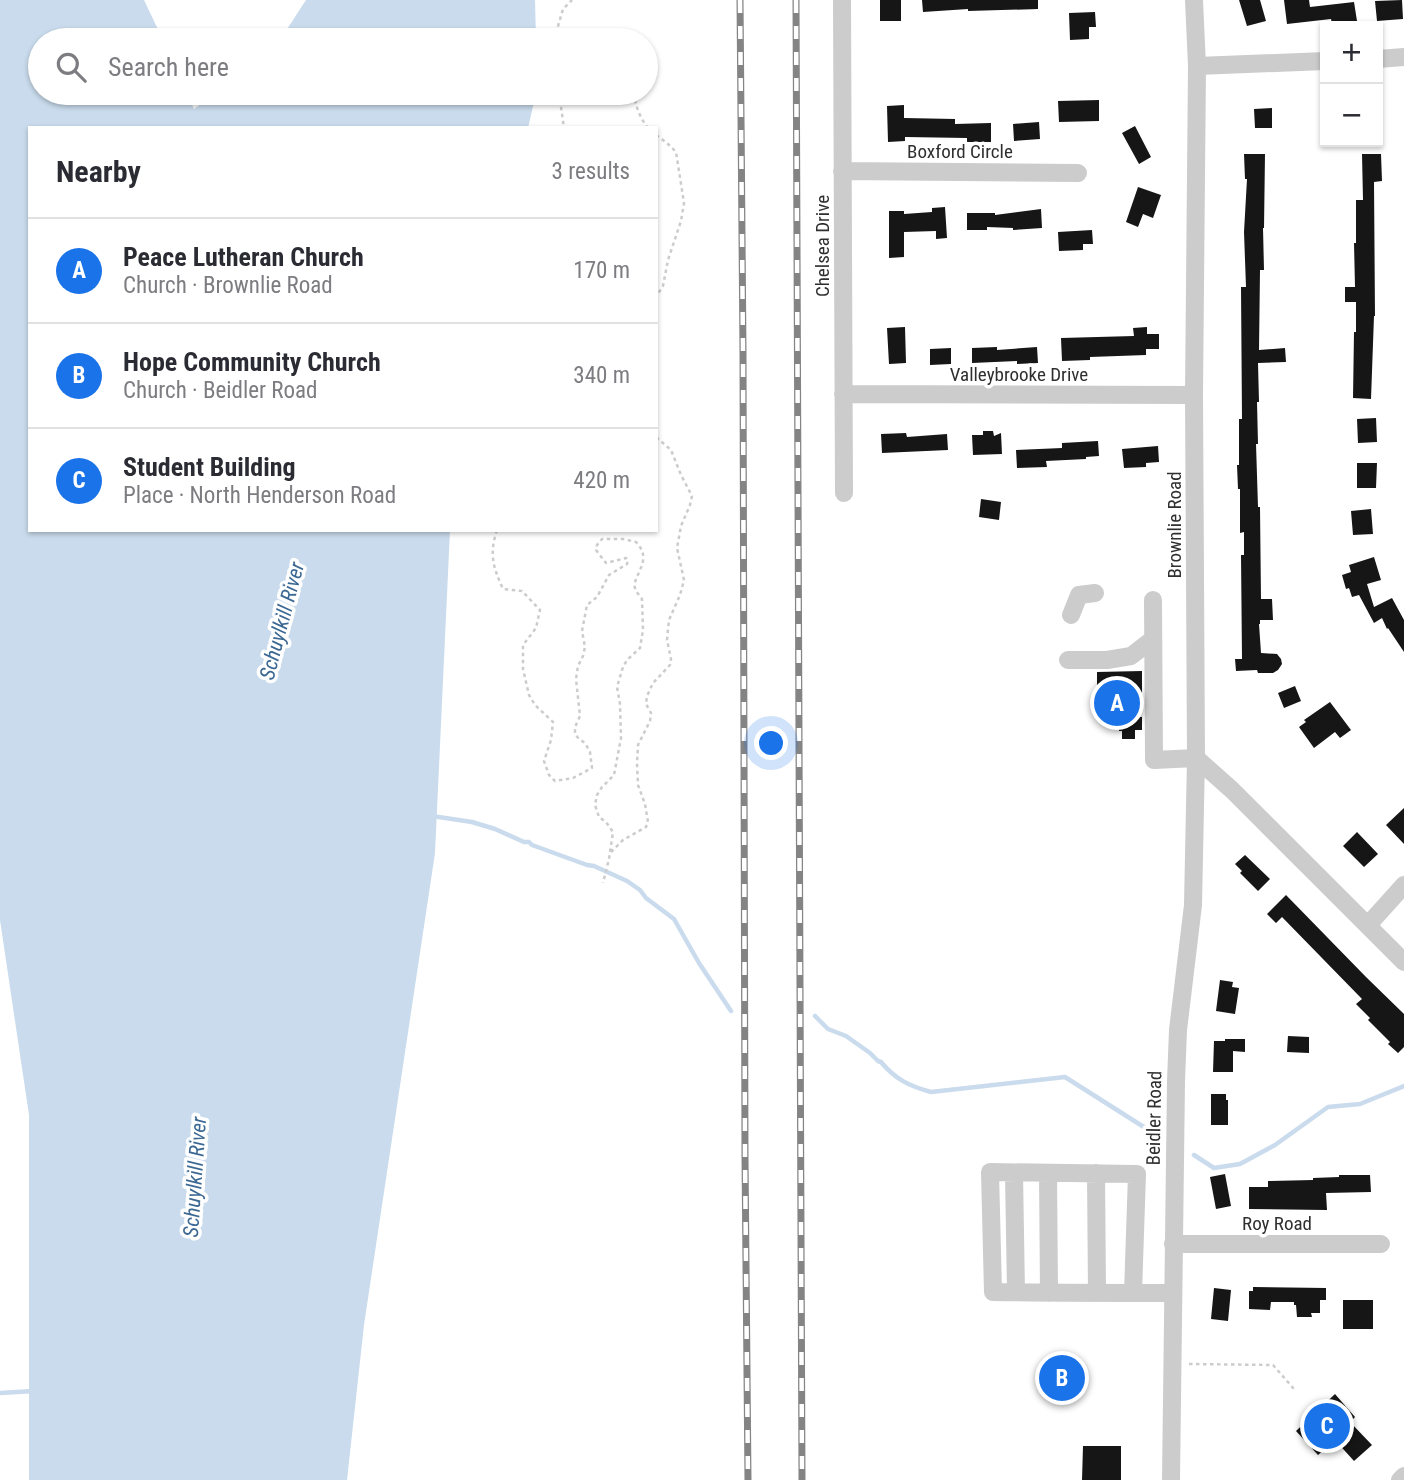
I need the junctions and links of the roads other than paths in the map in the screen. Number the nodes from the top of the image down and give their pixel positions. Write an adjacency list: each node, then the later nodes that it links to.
1 (842, 0): 7 (street, Chelsea Drive)
2 (1194, 0): 6 (street, Brownlie Road)
3 (1404, 57): 4 (street)
4 (1383, 58)
5 (1320, 61): 6 (street)
6 (1197, 66): 10 (street, Brownlie Road)
7 (842, 172): 8 (street, Boxford Circle); 9 (street, Chelsea Drive)
8 (1078, 173)
9 (843, 394): 10 (street, Valleybrooke Drive); 11 (street, Chelsea Drive)
10 (1194, 395): 17 (street, Brownlie Road)
11 (844, 493)
12 (1095, 593): 14 (street)
13 (1153, 600): 15 (street)
14 (1071, 615)
15 (1153, 639): 16 (street); 17 (street)
16 (1068, 660)
17 (1196, 758): 19 (street); 23 (street, Beidler Road)
18 (1404, 885): 19 (street)
19 (1368, 925): 20 (street)
20 (1404, 962)
21 (1048, 1173): 22 (street); 25 (street); 25 (street)
22 (1096, 1174): 26 (street); 27 (street)
23 (1173, 1244): 24 (street, Roy Road); 28 (street, Beidler Road)
24 (1381, 1244)
25 (1049, 1293): 26 (street)
26 (1097, 1293): 27 (street)
27 (1133, 1293): 28 (street)
28 (1173, 1293): 30 (street, Beidler Road)
29 (1404, 1476): 31 (street)
30 (1171, 1480)
31 (1400, 1480)

